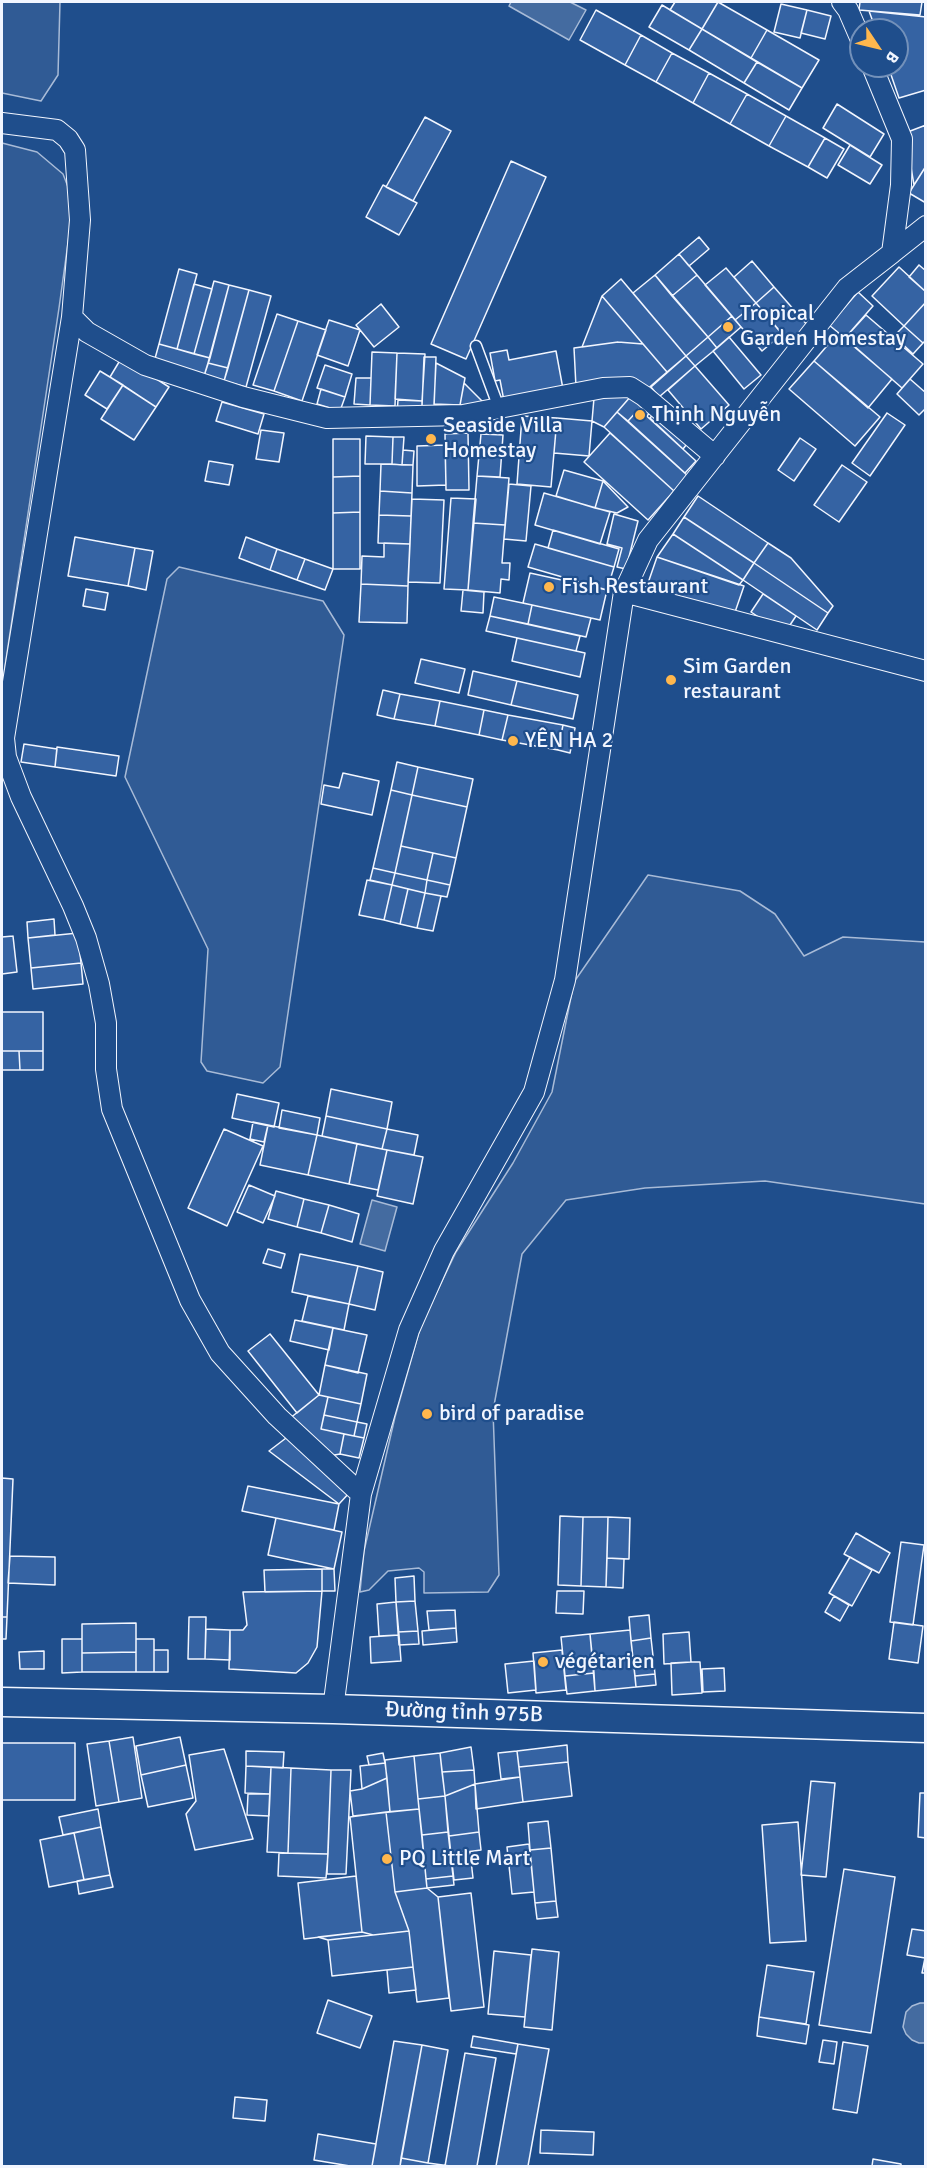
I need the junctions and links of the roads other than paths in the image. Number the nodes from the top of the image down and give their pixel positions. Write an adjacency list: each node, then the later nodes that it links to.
1 (842, 2): 2 (street)
2 (851, 18)
3 (877, 78): 6 (street)
4 (2, 123): 7 (street)
5 (926, 226): 6 (street)
6 (892, 253): 10 (street)
7 (72, 316): 9 (street); 13 (street)
8 (476, 346): 9 (lane)
9 (499, 408): 10 (street)
10 (715, 456): 11 (street)
11 (624, 592): 12 (street); 13 (street)
12 (926, 671)
13 (361, 1494): 15 (street)
14 (2, 1702): 15 (main road, Đường tỉnh 975B)
15 (333, 1709): 16 (main road, Đường tỉnh 975B)
16 (926, 1728)

